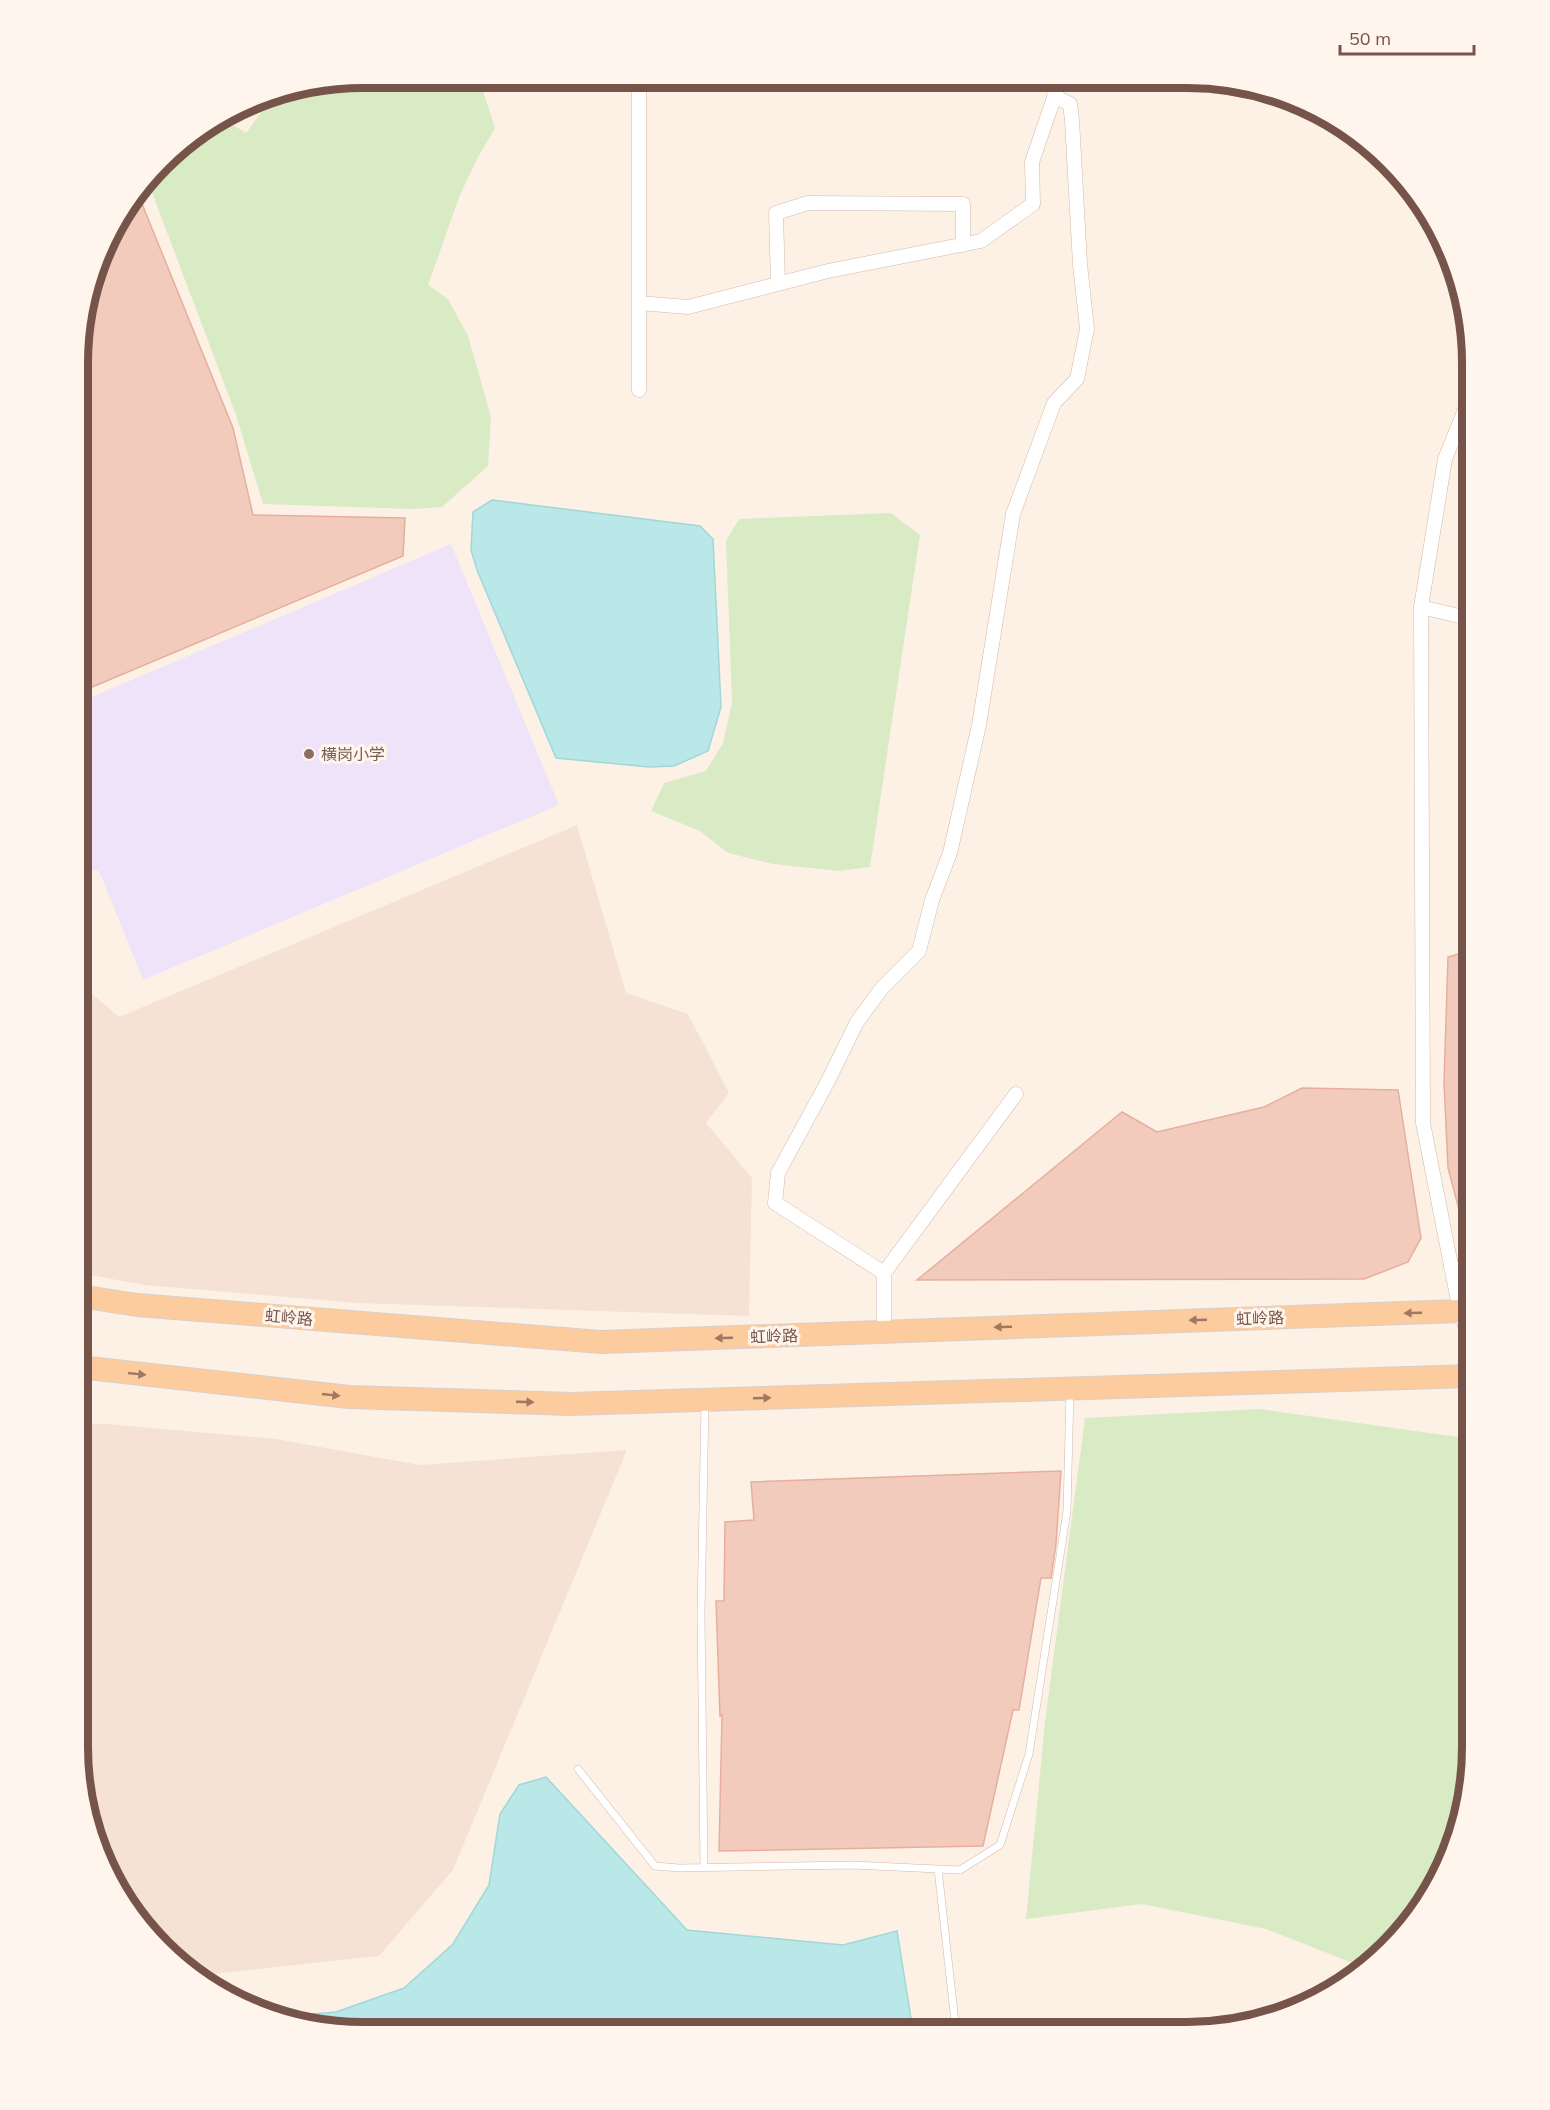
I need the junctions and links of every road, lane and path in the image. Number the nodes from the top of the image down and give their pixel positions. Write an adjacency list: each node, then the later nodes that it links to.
1 (639, 88): 6 (street)
2 (1057, 88): 3 (street)
3 (1054, 96): 4 (street); 14 (street)
4 (963, 245): 5 (street); 5 (street)
5 (778, 284): 6 (street)
6 (639, 303): 7 (street)
7 (639, 390)
8 (1462, 417): 9 (street)
9 (1421, 607): 10 (street); 12 (street)
10 (1462, 617)
11 (1016, 1094): 14 (street)
12 (1451, 1268): 13 (street); 16 (street)
13 (1462, 1270)
14 (884, 1273): 18 (street)
15 (88, 1297): 18 (main road, 虹岭路, one-way to 15)
16 (1462, 1300)
17 (1462, 1312): 18 (main road, 虹岭路, one-way to 18)
18 (884, 1332)
19 (88, 1368): 22 (main road, one-way to 22)
20 (1462, 1376): 21 (main road)
21 (1071, 1389): 22 (main road, one-way to 21); 25 (lane)
22 (705, 1400): 24 (lane)
23 (578, 1769): 24 (lane)
24 (704, 1868): 25 (lane)
25 (938, 1869): 26 (lane)
26 (955, 2022)

